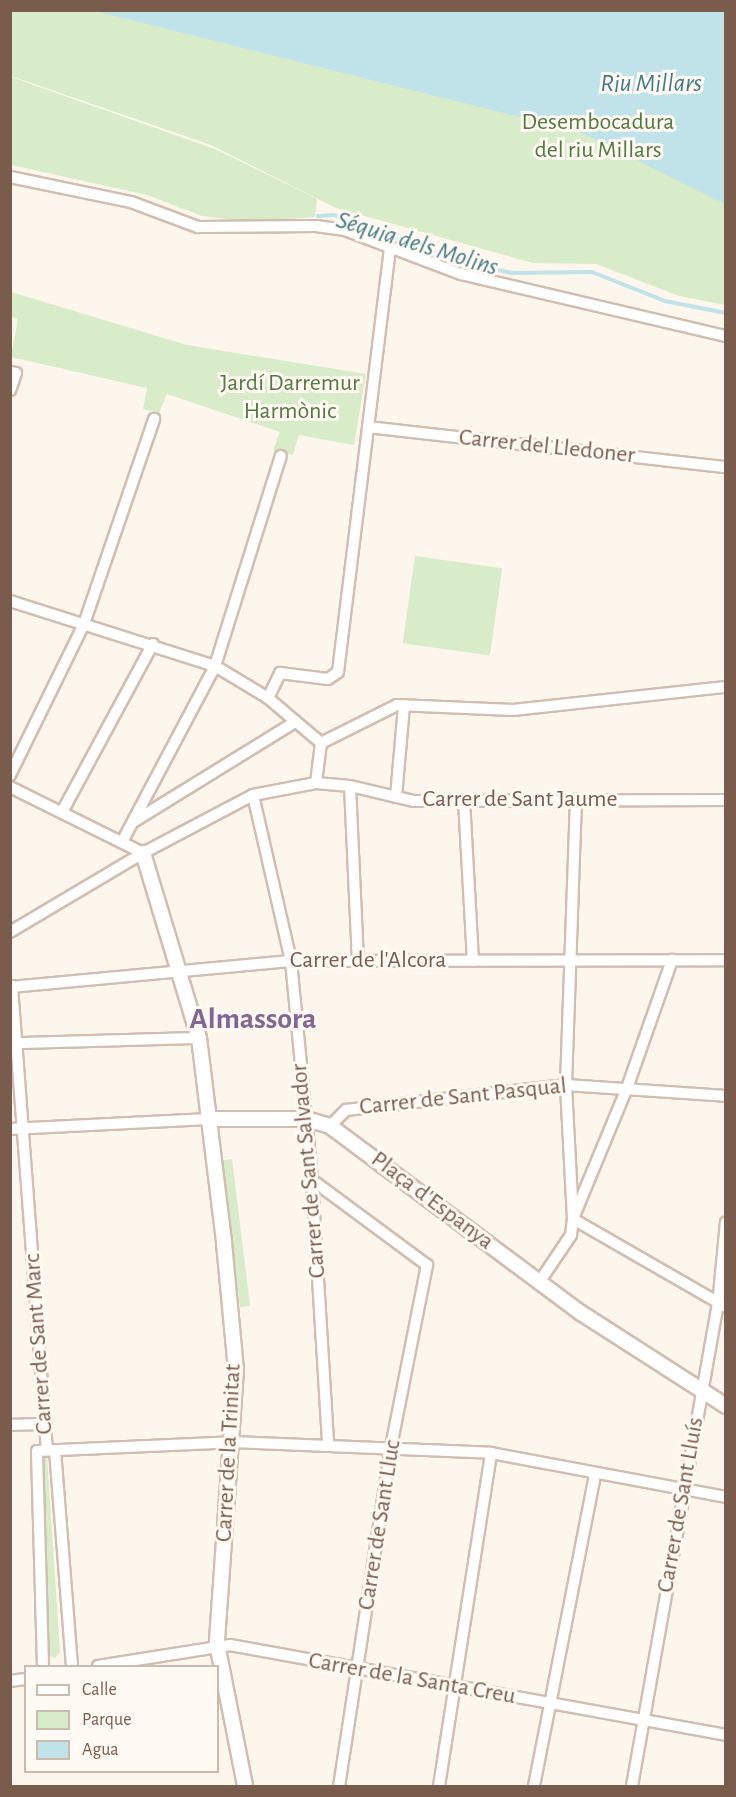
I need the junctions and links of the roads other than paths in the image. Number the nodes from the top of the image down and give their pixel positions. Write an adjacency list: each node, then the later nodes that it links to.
1 (10, 177): 2 (street)
2 (390, 247): 3 (street); 7 (street)
3 (726, 336)
4 (13, 372): 5 (street)
5 (10, 390)
6 (154, 419): 11 (street)
7 (368, 427): 9 (street, Carrer del Lledoner); 15 (street)
8 (281, 456): 13 (street)
9 (726, 467)
10 (12, 605): 11 (street)
11 (84, 624): 12 (street); 19 (street)
12 (153, 645): 13 (street); 28 (street)
13 (215, 666): 15 (street); 29 (street)
14 (726, 687): 16 (street)
15 (268, 698): 17 (street)
16 (404, 705): 18 (street); 24 (street)
17 (295, 722): 18 (street); 29 (street)
18 (321, 743): 20 (street)
19 (10, 775)
20 (316, 783): 21 (street, Carrer de Sant Jaume); 23 (street, Carrer de Sant Jaume)
21 (350, 786): 24 (street, Carrer de Sant Jaume); 37 (street)
22 (10, 787): 28 (street)
23 (253, 795): 31 (street, Carrer de Sant Jaume); 36 (street, Carrer de Sant Salvador)
24 (396, 797): 26 (street, Carrer de Sant Jaume)
25 (576, 799): 26 (street, Carrer de Sant Jaume); 27 (street, Carrer de Sant Jaume); 33 (street)
26 (464, 800): 38 (street)
27 (726, 800)
28 (62, 812): 30 (street)
29 (133, 822): 30 (street)
30 (123, 840): 31 (street)
31 (143, 853): 32 (street, Carrer de Sant Jaume); 39 (street, Carrer de la Trinitat)
32 (10, 932)
33 (573, 960): 34 (street, Carrer de l'Alcora); 38 (street, Carrer de l'Alcora); 43 (street)
34 (672, 960): 35 (street, Carrer de l'Alcora); 44 (street)
35 (726, 960)
36 (291, 961): 37 (street, Carrer de l'Alcora); 39 (street, Carrer de l'Alcora); 47 (street, Carrer de Sant Salvador)
37 (358, 961): 38 (street, Carrer de l'Alcora)
38 (473, 961)
39 (181, 971): 40 (street, Carrer de l'Alcora); 41 (street, Carrer de la Trinitat)
40 (11, 986): 42 (street, Carrer de Sant Marc)
41 (199, 1038): 42 (street); 46 (street, Carrer de la Trinitat)
42 (18, 1043): 49 (street, Carrer de Sant Marc)
43 (566, 1085): 44 (street, Carrer de Sant Pasqual); 48 (street, Carrer de Sant Pasqual); 52 (street)
44 (627, 1088): 45 (street, Carrer de Sant Pasqual); 52 (street)
45 (726, 1096)
46 (209, 1119): 47 (street, Carrer de Sant Pasqual); 49 (street); 60 (street, Carrer de la Trinitat)
47 (306, 1119): 48 (street, Carrer de Sant Pasqual); 51 (street, Carrer de Sant Salvador)
48 (330, 1126): 54 (street, Plaça d'Espanya)
49 (22, 1127): 50 (street); 58 (street, Carrer de Sant Marc)
50 (10, 1129)
51 (312, 1180): 61 (street, Carrer de Sant Salvador); 62 (street, Carrer de Sant Lluc)
52 (573, 1219): 54 (street); 55 (street)
53 (726, 1222): 55 (street, Carrer de Sant Lluís)
54 (537, 1279): 56 (street, Plaça d'Espanya)
55 (722, 1306): 56 (street, Carrer de Sant Lluís)
56 (702, 1390): 57 (street, Plaça d'Espanya); 66 (street, Carrer de Sant Lluís)
57 (726, 1407)
58 (46, 1424): 59 (street); 63 (street, Carrer de Sant Marc)
59 (10, 1425)
60 (232, 1442): 61 (street); 63 (street); 68 (street, Carrer de la Trinitat)
61 (328, 1444): 62 (street)
62 (392, 1447): 64 (street); 72 (street, Carrer de Sant Lluc)
63 (46, 1450): 69 (street, Carrer de Sant Marc); 70 (street, Carrer de Sant Marc)
64 (492, 1453): 65 (street); 73 (street)
65 (596, 1474): 66 (street); 74 (street)
66 (683, 1490): 67 (street); 75 (street, Carrer de Sant Lluís)
67 (726, 1497)
68 (217, 1644): 71 (street, Carrer de la Santa Creu); 72 (street, Carrer de la Santa Creu); 77 (street, Carrer de la Trinitat)
69 (43, 1665)
70 (72, 1665)
71 (103, 1665)
72 (358, 1670): 73 (street, Carrer de la Santa Creu); 78 (street, Carrer de Sant Lluc)
73 (456, 1688): 74 (street, Carrer de la Santa Creu); 79 (street)
74 (549, 1703): 75 (street, Carrer de la Santa Creu); 80 (street)
75 (644, 1721): 76 (street, Carrer de la Santa Creu); 81 (street, Carrer de Sant Lluís)
76 (726, 1734)
77 (245, 1786)
78 (339, 1786)
79 (439, 1786)
80 (534, 1786)
81 (632, 1786)

